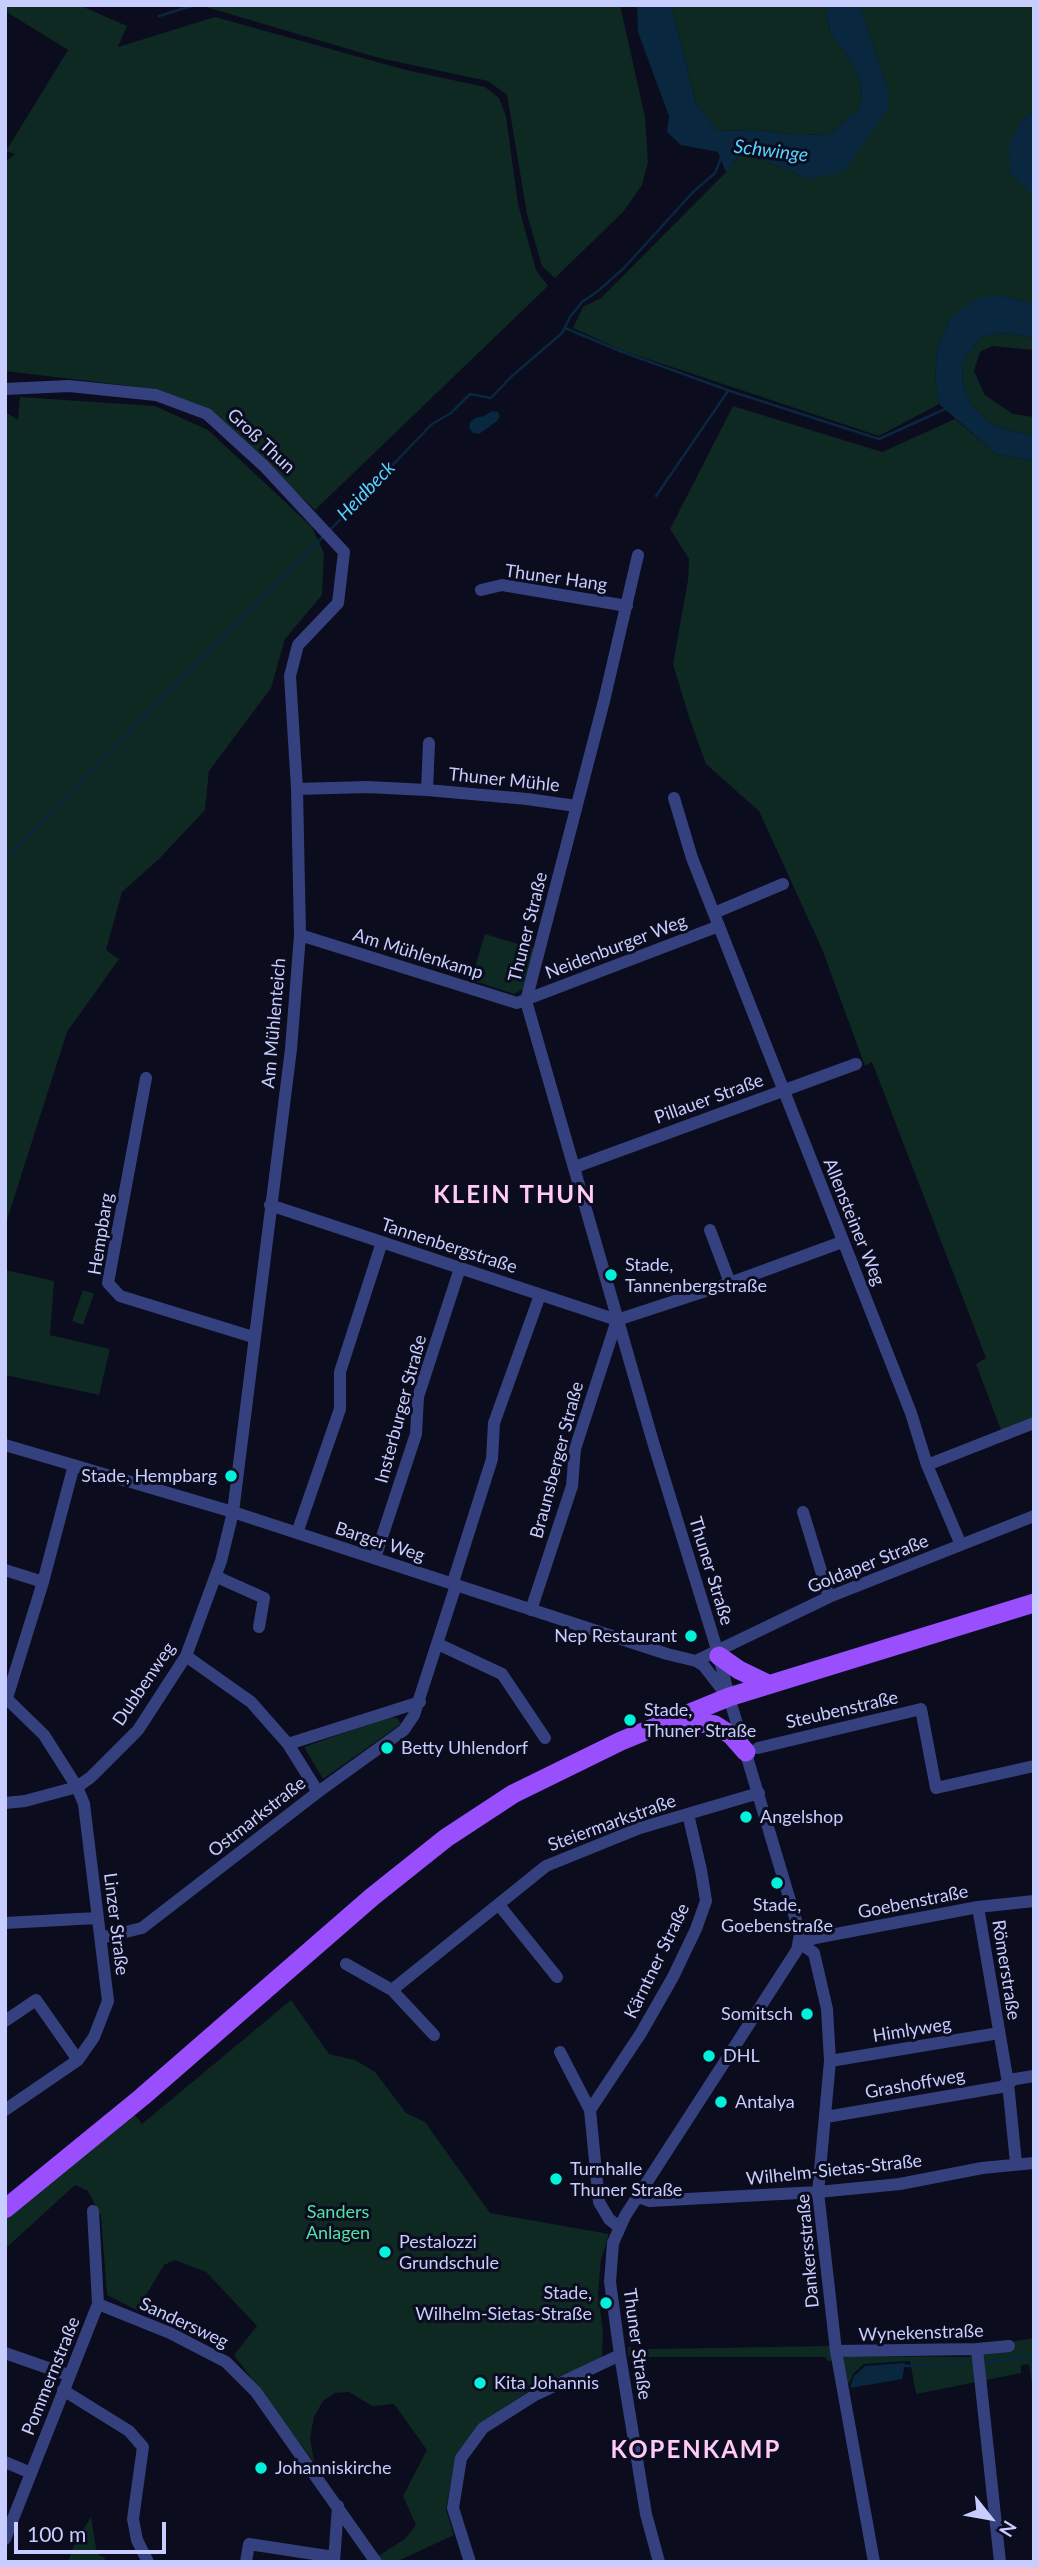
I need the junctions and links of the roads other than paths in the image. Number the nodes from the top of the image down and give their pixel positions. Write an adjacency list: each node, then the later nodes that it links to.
1 (5, 388): 2 (street, Groß Thun)
2 (344, 552): 7 (street, Am Mühlenteich)
3 (638, 555): 5 (street, Thuner Straße)
4 (481, 590): 5 (street, Thuner Hang)
5 (627, 606): 10 (street, Thuner Straße)
6 (429, 743): 8 (street, Thuner Mühle)
7 (297, 789): 8 (street, Thuner Mühle); 14 (street, Am Mühlenteich)
8 (427, 790): 10 (street, Thuner Mühle)
9 (674, 798): 12 (street, Allensteiner Weg)
10 (576, 806): 15 (street, Thuner Straße)
11 (783, 884): 12 (street)
12 (713, 913): 13 (street, Allensteiner Weg)
13 (719, 926): 15 (street, Neidenburger Weg); 18 (street, Allensteiner Weg)
14 (300, 935): 15 (street, Am Mühlenkamp); 20 (street, Am Mühlenteich)
15 (526, 1001): 19 (street, Thuner Straße)
16 (856, 1064): 18 (street, Pillauer Straße)
17 (146, 1078): 28 (street, Hempbarg)
18 (783, 1091): 19 (street, Pillauer Straße); 23 (street, Allensteiner Weg)
19 (575, 1167): 27 (street, Thuner Straße)
20 (270, 1205): 22 (street, Tannenbergstraße); 28 (street, Am Mühlenteich)
21 (710, 1230): 25 (street)
22 (382, 1242): 24 (street, Tannenbergstraße); 36 (street)
23 (842, 1242): 25 (street); 32 (street, Allensteiner Weg)
24 (460, 1268): 26 (street, Tannenbergstraße); 38 (street, Insterburger Straße)
25 (730, 1283): 27 (street)
26 (540, 1294): 27 (street, Tannenbergstraße); 42 (street, Ostmarkstraße)
27 (617, 1320): 45 (street, Braunsberger Straße); 48 (street, Thuner Straße)
28 (253, 1337): 33 (street, Am Mühlenteich)
29 (1034, 1423): 32 (street)
30 (5, 1445): 31 (street, Barger Weg)
31 (75, 1465): 33 (street, Barger Weg); 41 (street)
32 (927, 1465): 37 (street, Allensteiner Weg)
33 (233, 1512): 36 (street, Barger Weg); 40 (street, Dubbenweg)
34 (803, 1512): 43 (street)
35 (1034, 1516): 37 (street, Goldaper Straße)
36 (298, 1533): 38 (street, Barger Weg)
37 (961, 1545): 43 (street, Goldaper Straße)
38 (375, 1558): 42 (street, Barger Weg)
39 (5, 1570): 41 (street)
40 (217, 1577): 46 (street); 49 (street, Dubbenweg)
41 (43, 1582): 53 (street)
42 (456, 1585): 45 (street, Barger Weg); 47 (street, Ostmarkstraße)
43 (829, 1598): 48 (street, Goldaper Straße)
44 (1034, 1603): 51 (main road)
45 (531, 1609): 50 (street, Barger Weg)
46 (258, 1627)
47 (438, 1644): 54 (street, Ostmarkstraße); 56 (street)
48 (718, 1653): 50 (street, Goldaper Straße); 51 (main road); 52 (street, Thuner Straße)
49 (186, 1656): 57 (street); 60 (street, Dubbenweg)
50 (696, 1661): 52 (street)
51 (768, 1684): 52 (main road)
52 (729, 1697): 55 (main road); 58 (street, Thuner Straße)
53 (6, 1698): 60 (street)
54 (420, 1702): 57 (street); 61 (street, Ostmarkstraße)
55 (673, 1718): 58 (main road); 90 (main road)
56 (545, 1738)
57 (288, 1744): 61 (street)
58 (752, 1750): 59 (street, Steubenstraße); 62 (street, Thuner Straße)
59 (1034, 1766)
60 (78, 1787): 63 (street, Dubbenweg); 68 (street, Linzer Straße)
61 (318, 1792): 70 (street, Ostmarkstraße)
62 (759, 1793): 64 (street, Steiermarkstraße); 71 (street, Thuner Straße)
63 (5, 1803)
64 (688, 1814): 66 (street, Steiermarkstraße); 84 (street, Kärntner Straße)
65 (1034, 1902): 67 (street, Goebenstraße)
66 (499, 1905): 73 (street); 74 (street, Steiermarkstraße)
67 (978, 1907): 71 (street, Goebenstraße); 76 (street, Römerstraße)
68 (97, 1919): 69 (street); 70 (street, Linzer Straße)
69 (5, 1923)
70 (101, 1938): 79 (street, Linzer Straße)
71 (800, 1943): 80 (street, Dankersstraße); 89 (street, Thuner Straße)
72 (346, 1964): 74 (street)
73 (557, 1978)
74 (392, 1990): 77 (street)
75 (5, 2021): 79 (street)
76 (999, 2033): 80 (street, Himlyweg); 82 (street, Römerstraße)
77 (434, 2035)
78 (560, 2052): 84 (street)
79 (78, 2060): 83 (street)
80 (831, 2061): 85 (street, Dankersstraße)
81 (1034, 2076): 82 (street, Grashoffweg)
82 (1008, 2082): 85 (street, Grashoffweg); 86 (street, Römerstraße)
83 (5, 2110)
84 (590, 2110): 92 (street)
85 (826, 2117): 88 (street, Dankersstraße)
86 (1016, 2163): 87 (street, Wilhelm-Sietas-Straße); 88 (street, Wilhelm-Sietas-Straße)
87 (1034, 2163)
88 (818, 2192): 89 (street, Wilhelm-Sietas-Straße); 96 (street, Dankersstraße)
89 (638, 2197): 92 (street, Thuner Straße)
90 (5, 2209)
91 (93, 2211): 93 (street)
92 (619, 2227): 98 (street, Thuner Straße)
93 (98, 2304): 99 (street, Pommernstraße); 103 (street, Sandersweg)
94 (1009, 2346): 95 (street, Wynekenstraße)
95 (977, 2349): 96 (street, Wynekenstraße); 112 (street)
96 (835, 2351): 111 (street, Dankersstraße)
97 (5, 2353): 99 (street)
98 (620, 2355): 109 (street); 110 (street, Thuner Straße)
99 (68, 2375): 100 (street, Pommernstraße)
100 (63, 2390): 102 (street, Pommernstraße); 106 (street)
101 (5, 2462): 102 (street)
102 (32, 2473): 104 (street, Pommernstraße)
103 (338, 2506): 105 (street); 108 (street, Sandersweg)
104 (7, 2533)
105 (334, 2560): 107 (street)
106 (148, 2562)
107 (246, 2562)
108 (376, 2562)
109 (470, 2562)
110 (659, 2562)
111 (874, 2562)
112 (1000, 2562)

